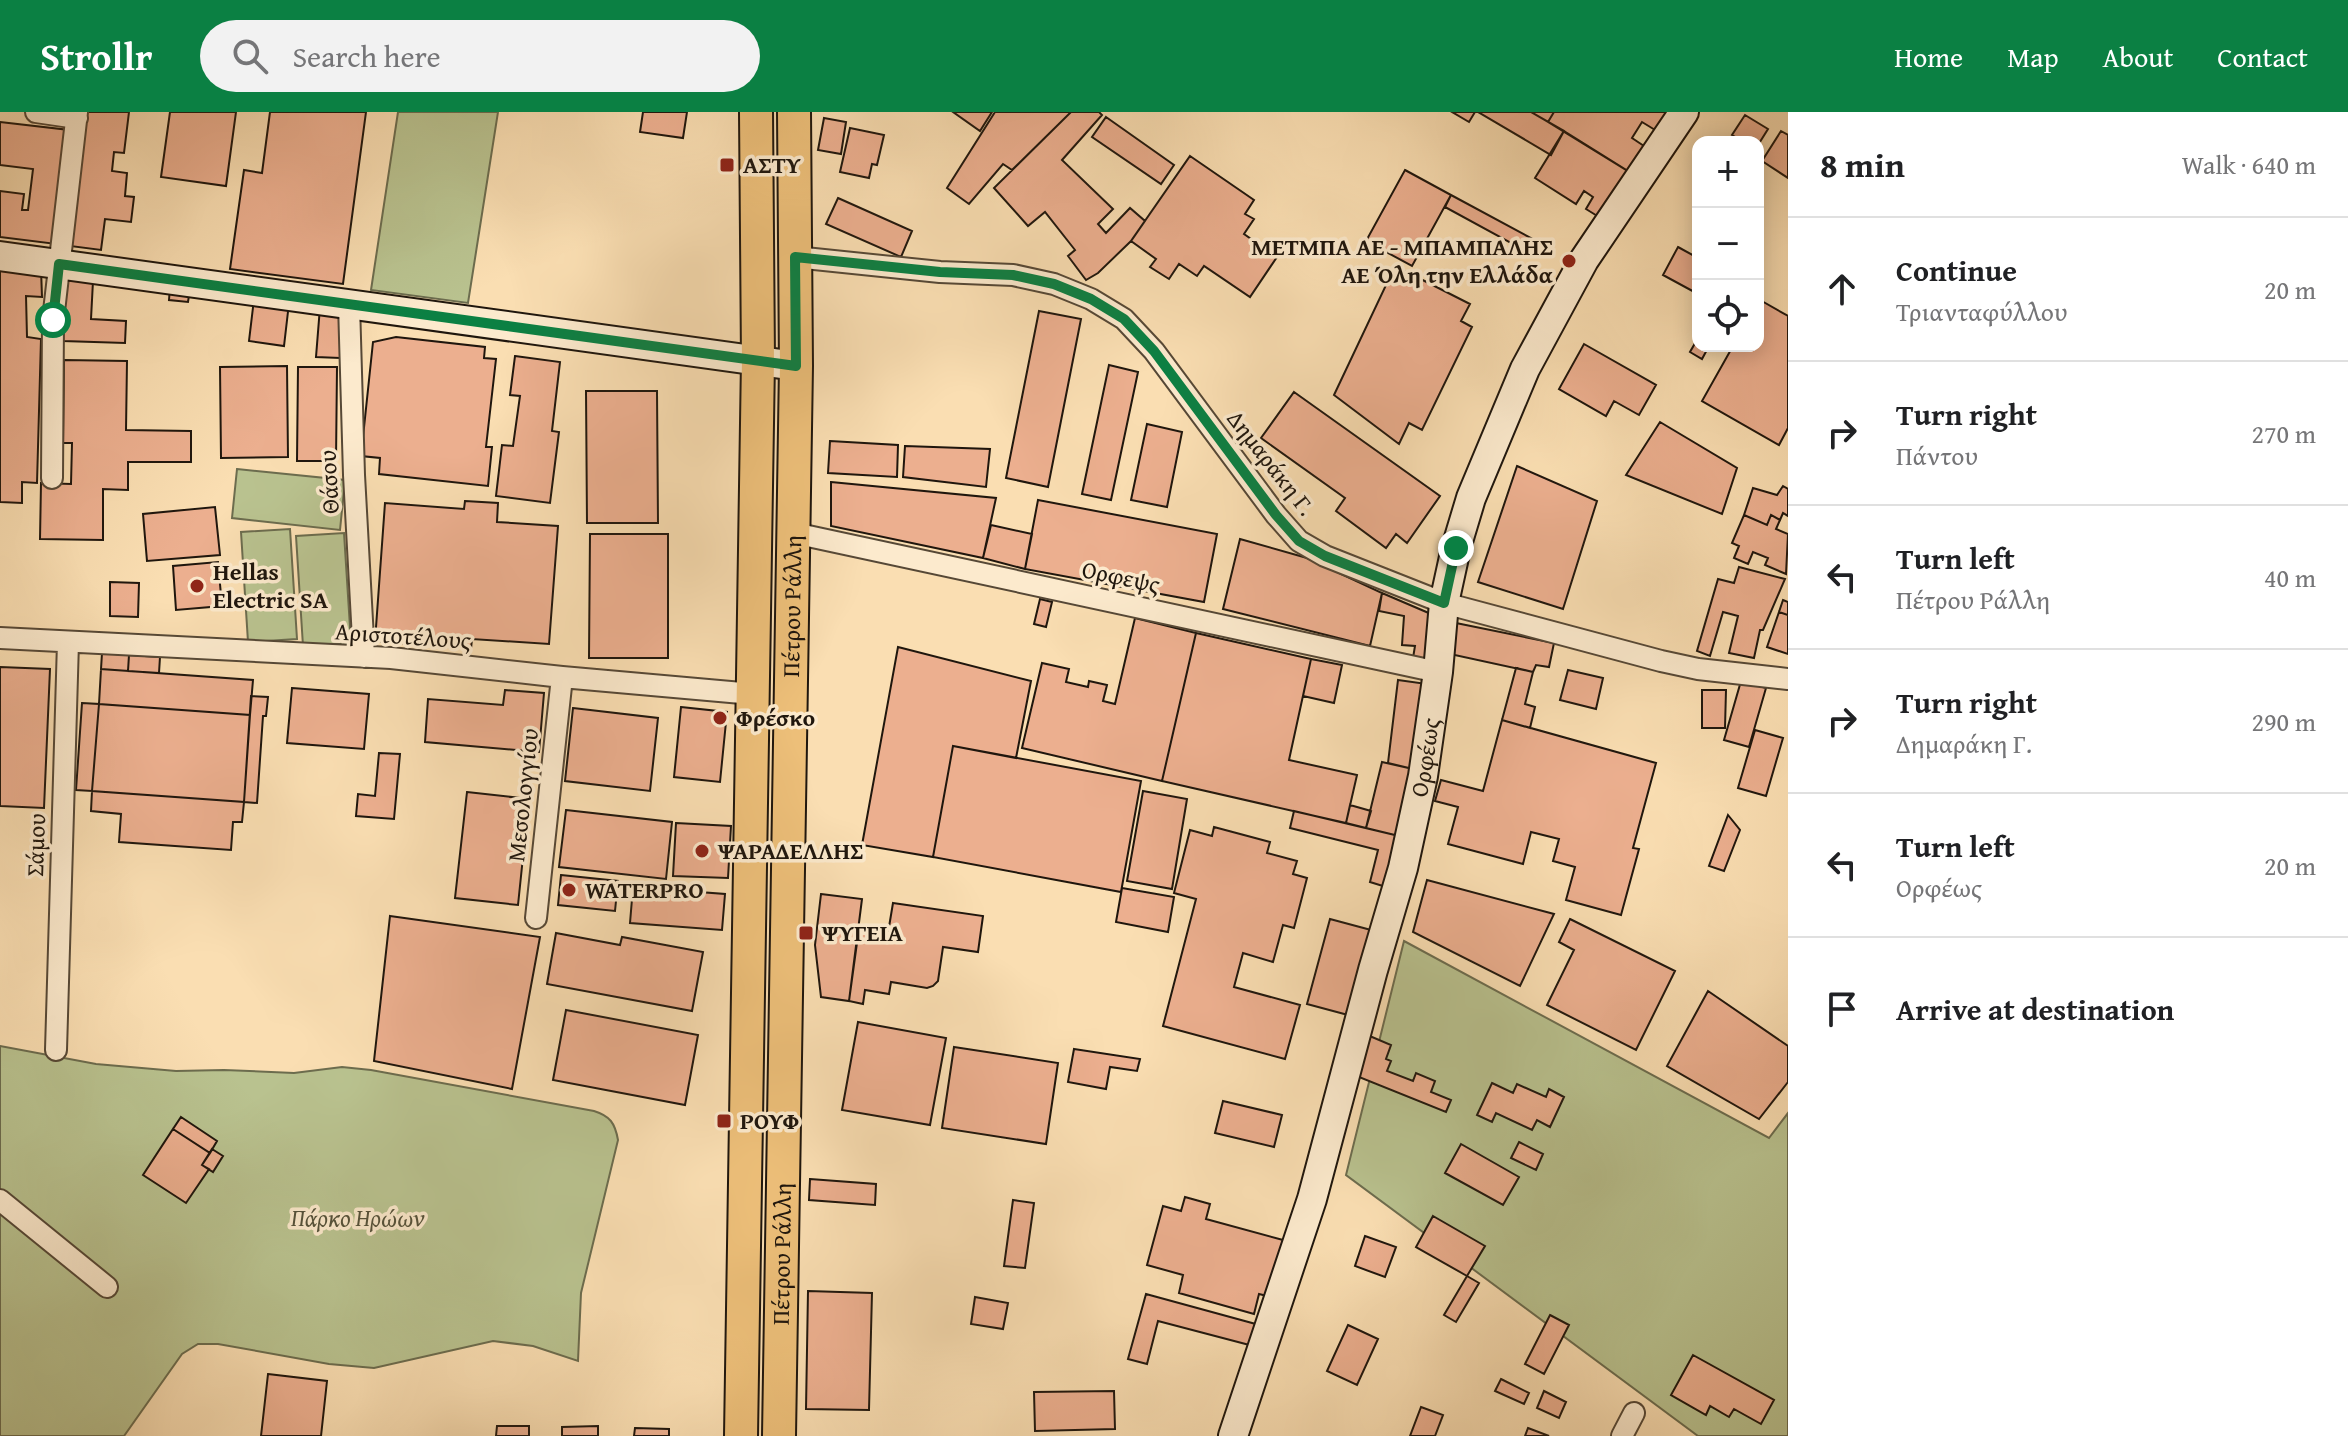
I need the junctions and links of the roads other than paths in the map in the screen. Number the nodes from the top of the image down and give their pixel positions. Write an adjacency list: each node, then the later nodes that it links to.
1 (36, 112): 5 (street)
2 (756, 112): 10 (main road, Πέτρου Ράλλη)
3 (794, 112): 7 (main road, Πέτρου Ράλλη)
4 (1684, 112): 14 (street, Ορφέως)
5 (77, 115): 8 (street)
6 (0, 256): 8 (street)
7 (795, 257): 11 (main road, Πέτρου Ράλλη); 14 (street, Δημαράκη Γ.)
8 (59, 264): 9 (street); 12 (street)
9 (349, 304): 10 (street); 17 (street, Θάσου)
10 (758, 360): 11 (street); 21 (main road, Πέτρου Ράλλη)
11 (796, 366): 13 (main road, Πέτρου Ράλλη)
12 (52, 478)
13 (794, 533): 18 (street, Ορφεψς); 28 (main road, Πέτρου Ράλλη)
14 (1444, 603): 18 (street, Ορφέως); 20 (street, Δημαράκη Γ.)
15 (0, 638): 16 (street, Αριστοτέλους)
16 (68, 642): 17 (street, Αριστοτέλους); 23 (street, Σάμου)
17 (364, 657): 19 (street, Αριστοτέλους)
18 (1438, 672): 29 (street, Ορφέως)
19 (562, 677): 21 (street, Αριστοτέλους); 22 (street, Μεσολογγίου)
20 (1788, 679)
21 (753, 694): 27 (main road, Πέτρου Ράλλη)
22 (536, 918)
23 (56, 1050)
24 (0, 1200): 25 (street)
25 (107, 1287)
26 (1634, 1413): 30 (street)
27 (741, 1436)
28 (779, 1436)
29 (1233, 1436)
30 (1622, 1436)

